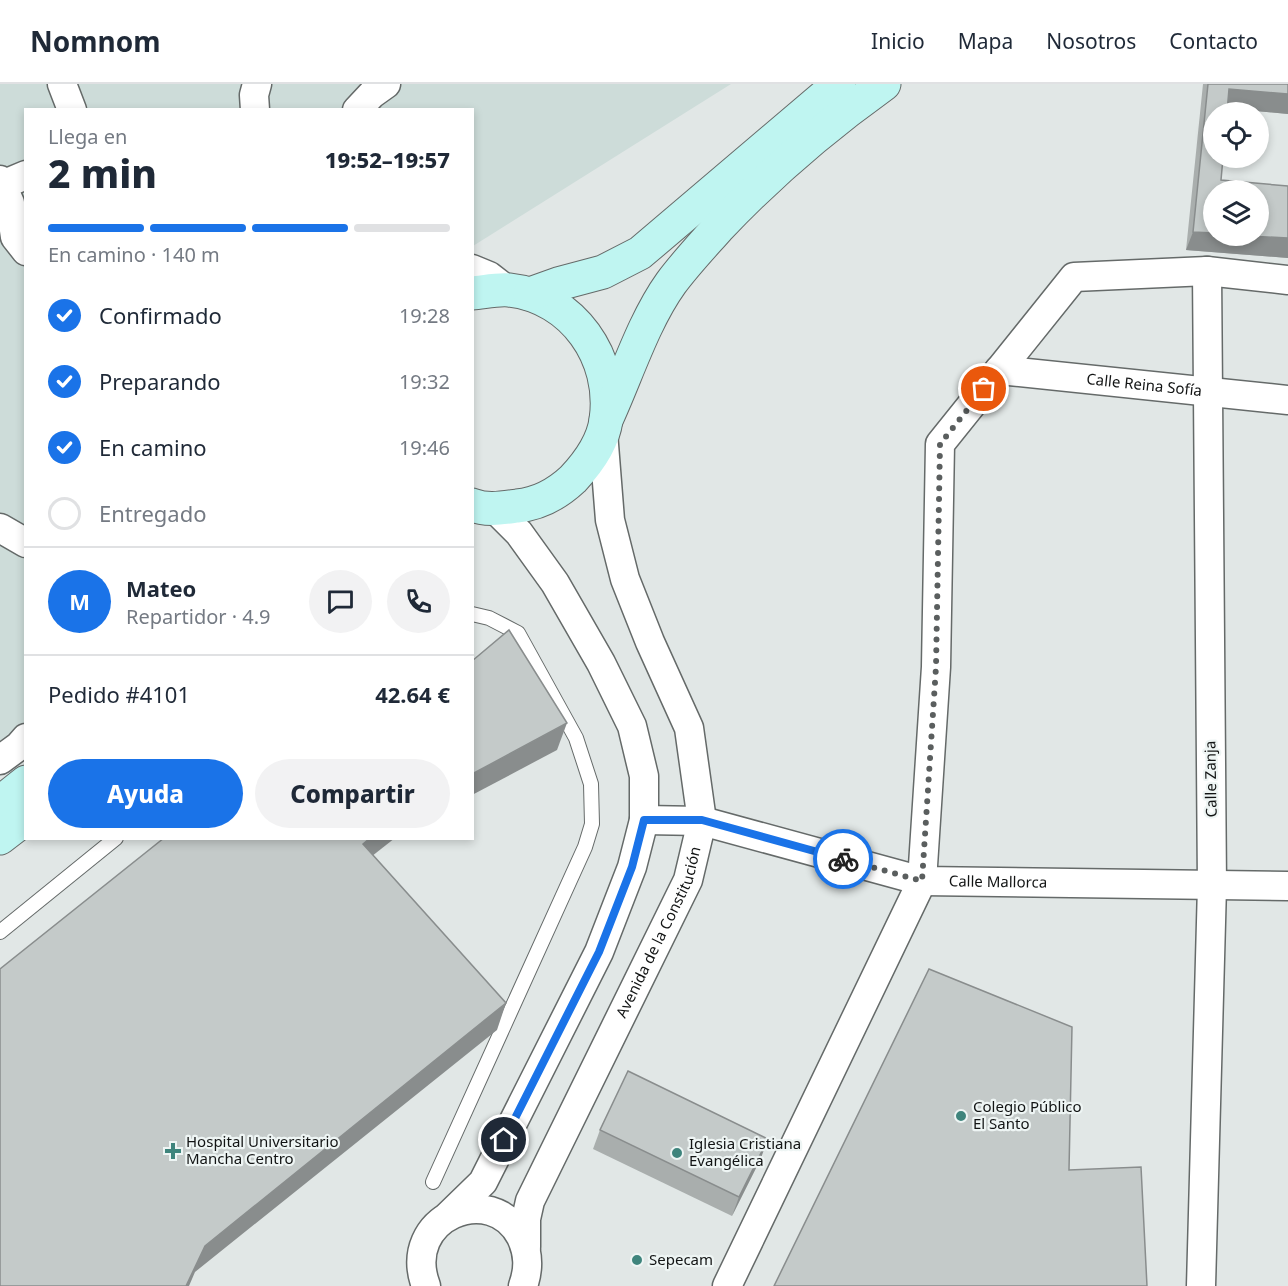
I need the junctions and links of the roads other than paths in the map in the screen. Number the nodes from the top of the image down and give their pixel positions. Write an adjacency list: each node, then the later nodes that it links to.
1 (63, 84): 6 (street)
2 (350, 84): 7 (street)
3 (386, 84): 8 (street)
4 (839, 84): 14 (street)
5 (884, 84): 19 (street)
6 (71, 108)
7 (352, 108)
8 (359, 108)
9 (7, 190): 10 (street)
10 (24, 248)
11 (474, 269): 14 (street)
12 (1207, 271): 13 (street); 16 (street); 17 (street, Calle Zanja)
13 (1288, 280)
14 (518, 292): 15 (street); 19 (street)
15 (474, 293)
16 (999, 370): 17 (street, Calle Reina Sofía); 33 (street)
17 (1208, 392): 18 (street, Calle Reina Sofía); 34 (street, Calle Zanja)
18 (1288, 400)
19 (605, 426): 20 (street); 30 (street, Avenida de la Constitución)
20 (480, 508): 29 (street)
21 (0, 528): 22 (street)
22 (24, 542)
23 (474, 614): 37 (lane)
24 (24, 740): 25 (street)
25 (0, 760)
26 (24, 784): 27 (street)
27 (0, 803)
28 (24, 820): 31 (street)
29 (644, 820): 30 (street, Calle Mallorca); 38 (street)
30 (702, 820): 33 (street, Calle Mallorca); 39 (street, Avenida de la Constitución)
31 (0, 838)
32 (114, 840): 36 (lane)
33 (922, 881): 34 (street, Calle Mallorca); 42 (street)
34 (1212, 886): 35 (street, Calle Mallorca); 43 (street, Calle Zanja)
35 (1288, 886)
36 (0, 932)
37 (433, 1182)
38 (448, 1216): 39 (street); 40 (street)
39 (526, 1247): 41 (street, Avenida de la Constitución)
40 (426, 1286)
41 (523, 1286)
42 (727, 1286)
43 (1202, 1286)

